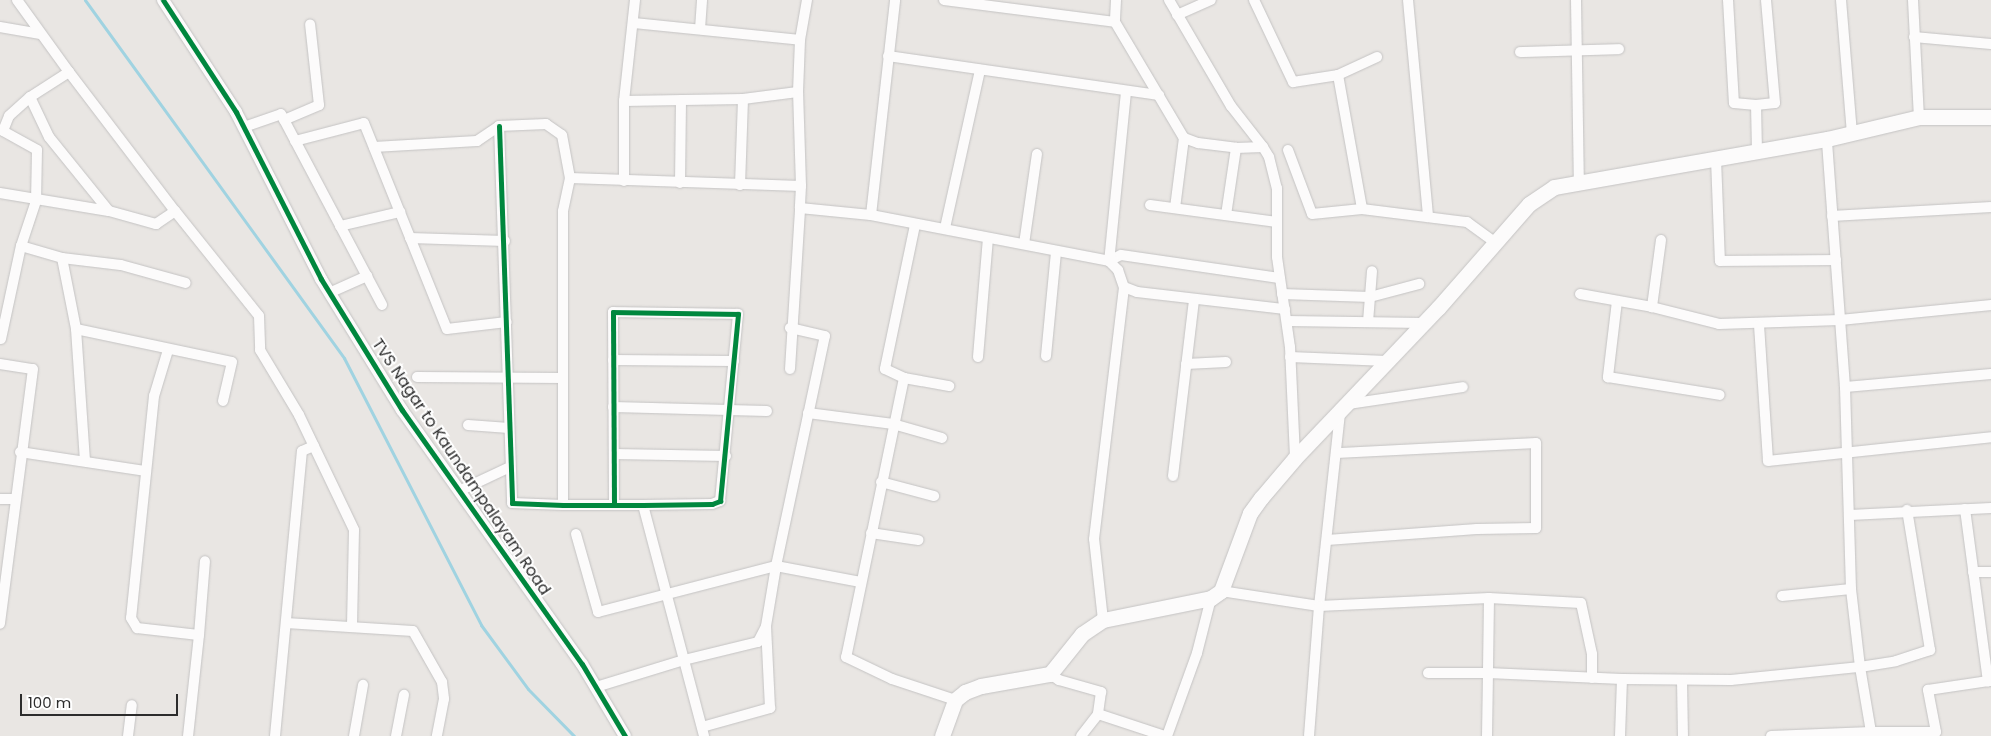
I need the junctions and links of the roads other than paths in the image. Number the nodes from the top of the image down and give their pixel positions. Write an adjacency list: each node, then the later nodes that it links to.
1 (17, 0): 24 (street)
2 (163, 0): 48 (street, TVS Nagar to Kaundampalayam Road)
3 (635, 0): 20 (street)
4 (702, 0): 23 (street)
5 (807, 0): 26 (street)
6 (895, 0): 31 (street)
7 (944, 0): 19 (street)
8 (1116, 0): 19 (street)
9 (1168, 0): 18 (street)
10 (1211, 0): 18 (street)
11 (1254, 0): 35 (street)
12 (1408, 0): 79 (street)
13 (1576, 0): 28 (street)
14 (1728, 0): 43 (street)
15 (1766, 0): 43 (street)
16 (1841, 0): 49 (street)
17 (1913, 0): 25 (street)
18 (1177, 15): 54 (street)
19 (1115, 22): 38 (street)
20 (634, 23): 23 (street); 42 (street)
21 (310, 24): 46 (street)
22 (0, 27): 24 (street)
23 (700, 29): 26 (street)
24 (40, 34): 34 (street)
25 (1914, 37): 27 (street); 44 (street)
26 (800, 40): 36 (street)
27 (1991, 44)
28 (1577, 49): 29 (street); 30 (street); 63 (street)
29 (1619, 49)
30 (1520, 52)
31 (888, 56): 33 (street); 76 (street)
32 (1377, 57): 35 (street)
33 (980, 70): 37 (street); 83 (street)
34 (69, 72): 39 (street); 74 (street)
35 (1338, 75): 72 (street)
36 (798, 92): 40 (street); 65 (street)
37 (1126, 92): 38 (street); 94 (street)
38 (1159, 95): 50 (street)
39 (30, 97): 67 (street); 73 (street)
40 (743, 99): 41 (street); 64 (street)
41 (681, 100): 42 (street); 62 (street)
42 (624, 101): 61 (street)
43 (1756, 105): 57 (street)
44 (1919, 117): 45 (main road); 49 (main road)
45 (1991, 118)
46 (284, 120): 48 (street); 52 (street)
47 (499, 126): 53 (street); 60 (street); 87 (street)
48 (244, 128): 101 (street, TVS Nagar to Kaundampalayam Road)
49 (1852, 134): 51 (main road)
50 (1184, 138): 55 (street); 71 (street)
51 (1827, 139): 57 (main road); 78 (street)
52 (295, 141): 53 (street); 82 (street)
53 (374, 147): 75 (street)
54 (1263, 147): 55 (street); 80 (street)
55 (1236, 148): 77 (street)
56 (1288, 150): 72 (street)
57 (1757, 152): 59 (main road)
58 (1037, 154): 89 (street)
59 (1716, 159): 63 (main road); 93 (street)
60 (570, 178): 61 (street); 134 (street)
61 (624, 181): 62 (street)
62 (680, 183): 64 (street)
63 (1579, 183): 88 (main road)
64 (740, 185): 65 (street)
65 (801, 186): 70 (street)
66 (0, 192): 67 (street)
67 (36, 201): 73 (street); 90 (street)
68 (1150, 205): 71 (street)
69 (1991, 207): 78 (street)
70 (800, 208): 76 (street); 117 (street)
71 (1175, 208): 77 (street)
72 (1362, 209): 79 (street)
73 (109, 211): 74 (street)
74 (175, 211): 151 (street)
75 (400, 212): 82 (street); 84 (street)
76 (871, 215): 81 (street)
77 (1226, 215): 80 (street)
78 (1832, 216): 93 (street)
79 (1428, 217): 88 (street)
80 (1277, 222): 97 (street)
81 (915, 225): 83 (street); 135 (street)
82 (340, 226): 96 (street)
83 (945, 228): 85 (street)
84 (410, 238): 87 (street); 113 (street)
85 (988, 238): 89 (street); 122 (street)
86 (1661, 240): 109 (street)
87 (505, 241): 113 (street)
88 (1495, 242): 115 (main road)
89 (1024, 244): 91 (street)
90 (21, 246): 92 (street); 119 (street)
91 (1056, 252): 94 (street); 121 (street)
92 (62, 258): 98 (street); 118 (street)
93 (1836, 260): 111 (street)
94 (1109, 261): 97 (street); 100 (street)
95 (1372, 271): 104 (street)
96 (367, 276): 101 (street); 107 (street)
97 (1279, 278): 102 (street)
98 (186, 283)
99 (1419, 284): 104 (street)
100 (1124, 287): 105 (street); 190 (street)
101 (329, 293): 163 (street, TVS Nagar to Kaundampalayam Road)
102 (1282, 294): 104 (street); 110 (street)
103 (1580, 294): 106 (street)
104 (1370, 297): 114 (street)
105 (1194, 299): 110 (street); 129 (street)
106 (1617, 301): 109 (street); 139 (street)
107 (382, 305)
108 (1991, 305): 111 (street)
109 (1652, 307): 116 (street)
110 (1285, 309): 112 (street)
111 (1840, 320): 116 (street); 138 (street)
112 (1287, 321): 114 (street); 123 (street)
113 (507, 322): 133 (street)
114 (1368, 322): 115 (street)
115 (1423, 323): 126 (main road)
116 (1759, 324): 152 (street)
117 (790, 328): 130 (street); 145 (street)
118 (76, 329): 120 (street); 158 (street)
119 (1, 339)
120 (168, 350): 140 (street); 160 (street)
121 (1046, 356)
122 (978, 357)
123 (1290, 357): 126 (street); 157 (street)
124 (613, 360): 125 (street); 125 (street); 141 (street)
125 (734, 361): 143 (street)
126 (1387, 361): 142 (main road)
127 (1226, 362): 129 (street)
128 (0, 364): 153 (street)
129 (1186, 364): 161 (street)
130 (790, 369)
131 (1991, 374): 138 (street)
132 (417, 377): 133 (street)
133 (508, 378): 134 (street); 148 (street)
134 (563, 378): 167 (street)
135 (904, 378): 136 (street); 146 (street)
136 (949, 386)
137 (1463, 387): 142 (street)
138 (1845, 387): 152 (street)
139 (1720, 394)
140 (223, 401)
141 (614, 407): 143 (street); 155 (street)
142 (1344, 409): 154 (street); 157 (main road)
143 (730, 410): 144 (street); 156 (street)
144 (767, 411)
145 (808, 413): 146 (street); 180 (street)
146 (893, 424): 150 (street); 162 (street)
147 (468, 425): 148 (street)
148 (509, 428): 159 (street)
149 (1991, 436): 152 (street)
150 (942, 438)
151 (314, 446): 191 (street); 194 (street)
152 (1847, 450): 173 (street)
153 (20, 452): 158 (street); 166 (street)
154 (1336, 453): 177 (street); 177 (street)
155 (614, 454): 156 (street); 168 (street)
156 (726, 456): 169 (street)
157 (1295, 458): 186 (main road)
158 (86, 461): 160 (street)
159 (510, 467): 163 (street); 167 (street)
160 (145, 471): 195 (street)
161 (1173, 476)
162 (881, 482): 164 (street); 174 (street)
163 (459, 492): 206 (street, TVS Nagar to Kaundampalayam Road)
164 (934, 496)
165 (0, 499): 166 (street)
166 (14, 499): 178 (street)
167 (564, 505): 168 (street)
168 (614, 505): 169 (street)
169 (644, 505): 185 (street)
170 (1965, 508): 171 (street); 172 (street); 181 (street)
171 (1991, 508)
172 (1907, 510): 173 (street); 197 (street)
173 (1850, 515): 184 (street)
174 (871, 533): 176 (street); 183 (street)
175 (576, 534): 185 (street)
176 (918, 540)
177 (1327, 540): 189 (street)
178 (4, 541): 192 (street)
179 (205, 561): 195 (street)
180 (776, 566): 183 (street); 185 (street); 193 (street)
181 (1973, 572): 182 (street); 204 (street)
182 (1991, 572)
183 (861, 582): 208 (street)
184 (1852, 589): 187 (street); 197 (street)
185 (666, 593): 196 (street)
186 (1216, 594): 189 (street); 190 (main road); 223 (street)
187 (1782, 596)
188 (1489, 598): 189 (street); 199 (street); 201 (street)
189 (1319, 606): 224 (street)
190 (1103, 620): 200 (main road)
191 (286, 623): 194 (street); 216 (street)
192 (0, 624)
193 (766, 626): 196 (street); 211 (street)
194 (352, 628): 219 (street)
195 (199, 635): 215 (street)
196 (684, 660): 206 (street); 211 (street)
197 (1860, 668): 203 (street); 212 (street)
198 (1428, 673): 199 (street)
199 (1488, 673): 201 (street); 225 (street)
200 (1050, 674): 208 (main road); 210 (street)
201 (1592, 678): 202 (street)
202 (1622, 679): 203 (street); 226 (street)
203 (1682, 680): 227 (street)
204 (1989, 681): 213 (street)
205 (363, 685): 217 (street)
206 (596, 687): 220 (street, TVS Nagar to Kaundampalayam Road)
207 (404, 695): 218 (street)
208 (955, 700): 221 (main road)
209 (132, 706): 214 (street)
210 (1098, 714): 222 (street); 223 (street)
211 (703, 732)
212 (1871, 734): 213 (street); 228 (street)
213 (1936, 734)
214 (128, 736)
215 (188, 736)
216 (275, 736)
217 (354, 736)
218 (396, 736)
219 (437, 736)
220 (625, 736)
221 (942, 736)
222 (1081, 736)
223 (1166, 736)
224 (1309, 736)
225 (1487, 736)
226 (1620, 736)
227 (1683, 736)
228 (1771, 736)

